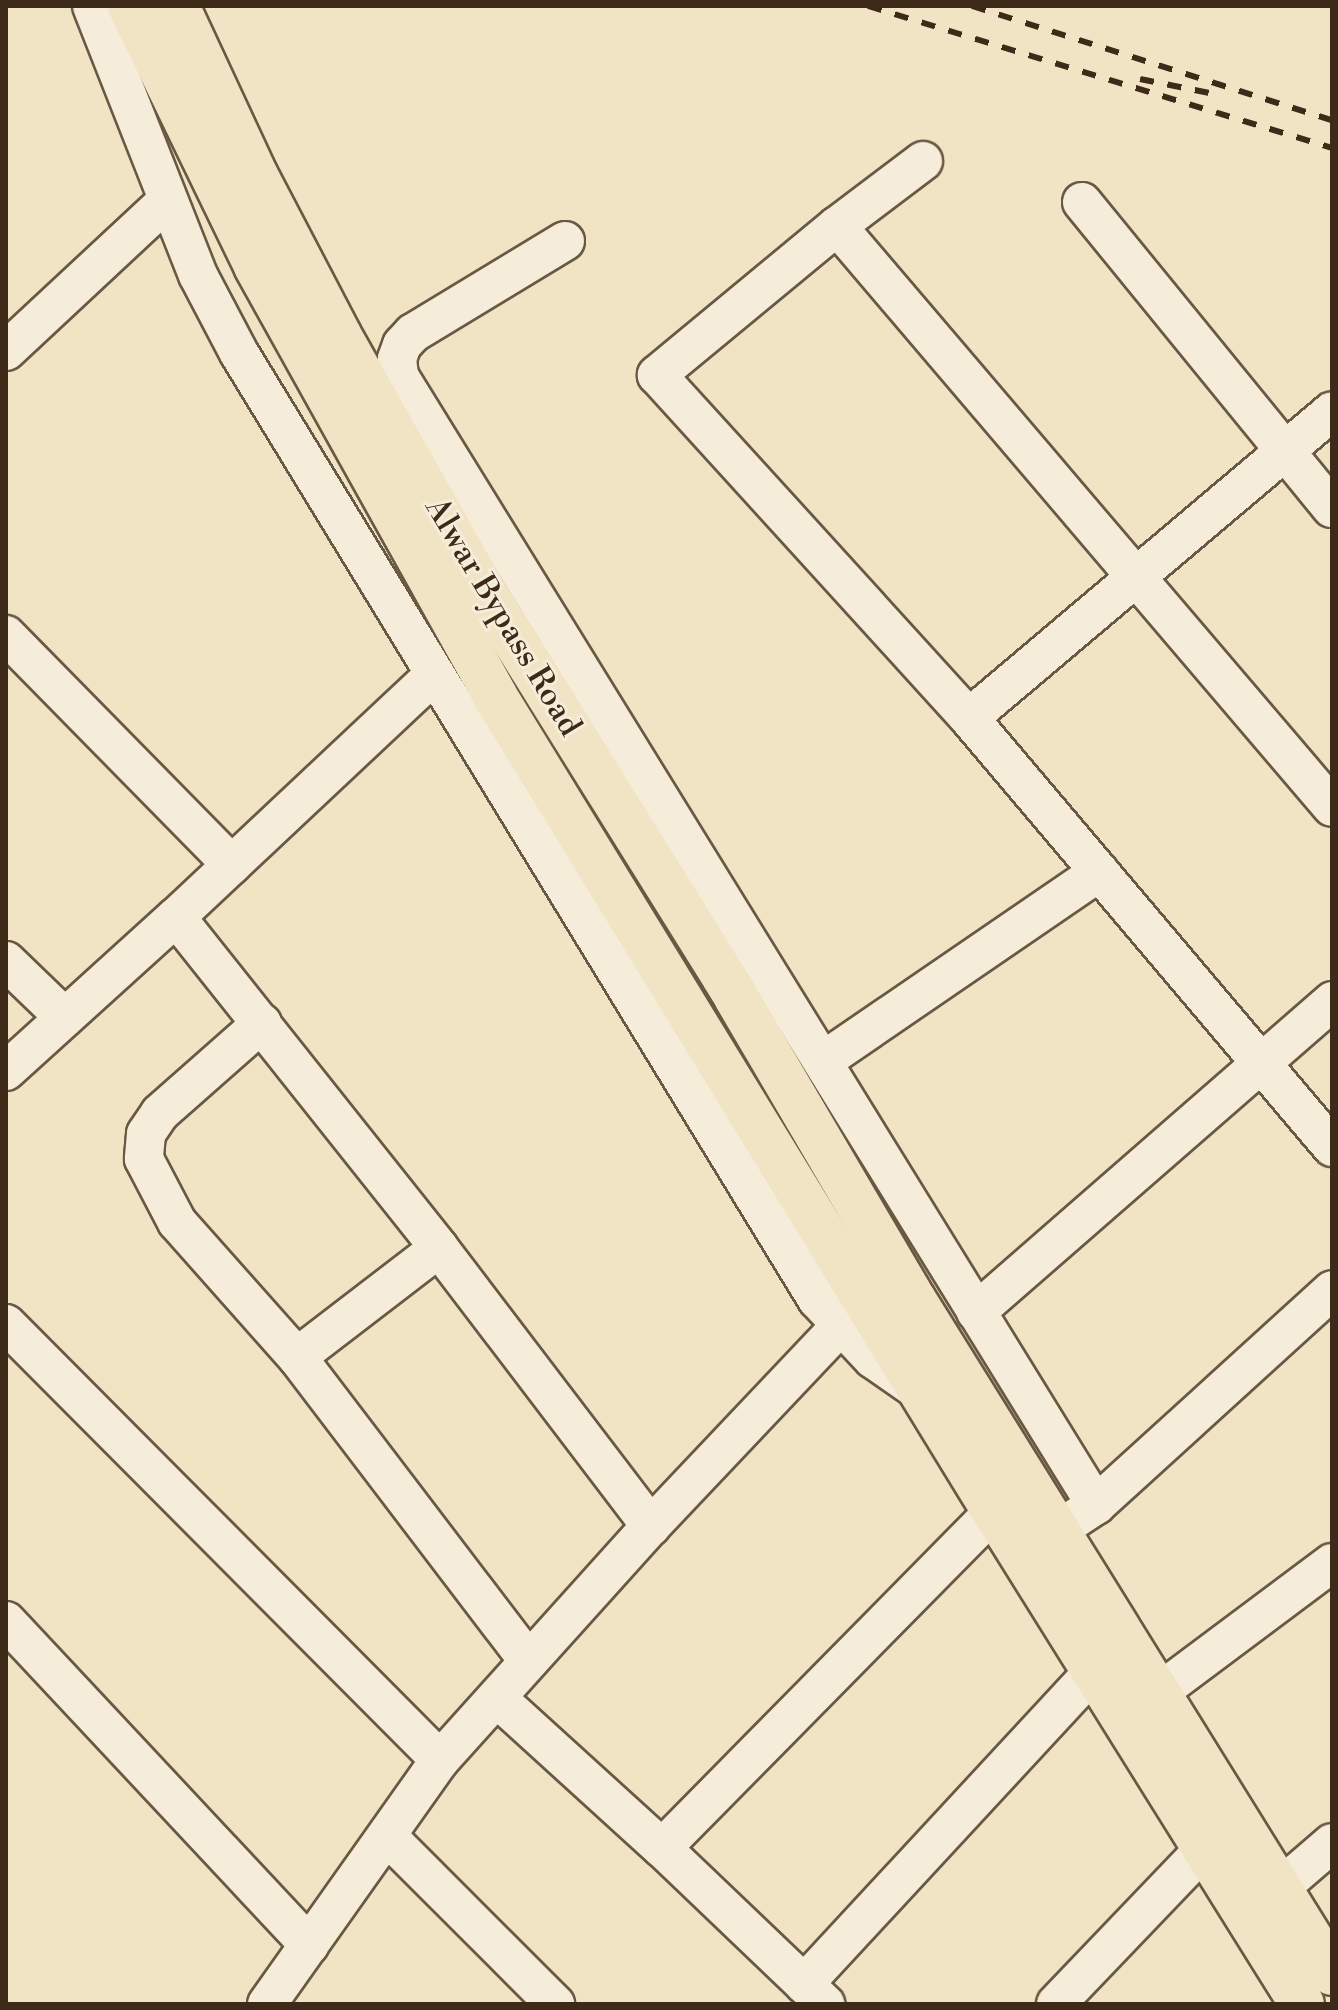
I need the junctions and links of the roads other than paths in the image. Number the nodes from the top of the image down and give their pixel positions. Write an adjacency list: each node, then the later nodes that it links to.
1 (92, 6): 5 (street)
2 (130, 6): 35 (main road)
3 (177, 6): 39 (main road, Alwar Bypass Road)
4 (923, 161): 7 (street)
5 (168, 200): 9 (street); 15 (street)
6 (1082, 202): 11 (street)
7 (837, 226): 13 (street); 16 (street)
8 (565, 241): 25 (street)
9 (6, 351)
10 (1332, 411): 11 (street)
11 (1284, 451): 12 (street); 13 (street)
12 (1332, 508)
13 (1134, 575): 16 (street); 17 (street)
14 (6, 635): 18 (street)
15 (435, 674): 18 (street); 33 (street)
16 (969, 718): 19 (street)
17 (1332, 807)
18 (232, 865): 20 (street)
19 (1099, 872): 25 (street); 26 (street)
20 (176, 917): 23 (street); 24 (street)
21 (6, 961): 23 (street)
22 (1332, 1001): 26 (street)
23 (64, 1017): 27 (street)
24 (262, 1023): 29 (street); 34 (street)
25 (823, 1061): 31 (street)
26 (1259, 1063): 28 (street); 31 (street)
27 (6, 1071)
28 (1332, 1147)
29 (439, 1248): 34 (street); 38 (street)
30 (1332, 1290): 36 (street)
31 (976, 1312): 36 (street)
32 (6, 1324): 46 (street)
33 (841, 1325): 35 (street); 38 (street)
34 (297, 1357): 43 (street)
35 (921, 1392): 37 (main road)
36 (1096, 1505): 39 (street)
37 (994, 1511): 42 (main road); 49 (street)
38 (651, 1526): 43 (street)
39 (1056, 1530): 42 (main road, Alwar Bypass Road)
40 (1332, 1563): 44 (street)
41 (6, 1621): 52 (street)
42 (1109, 1655): 44 (main road); 50 (main road); 54 (street)
43 (528, 1660): 45 (street)
44 (1158, 1693): 51 (main road)
45 (498, 1699): 46 (street); 49 (street)
46 (440, 1760): 47 (street)
47 (387, 1836): 52 (street); 56 (street)
48 (1332, 1843): 51 (street)
49 (662, 1848): 54 (street)
50 (1204, 1849): 57 (street); 58 (main road)
51 (1281, 1887): 53 (main road)
52 (309, 1945): 55 (street)
53 (1332, 1973)
54 (814, 1994)
55 (269, 2003)
56 (555, 2004)
57 (1056, 2004)
58 (1302, 2004)

